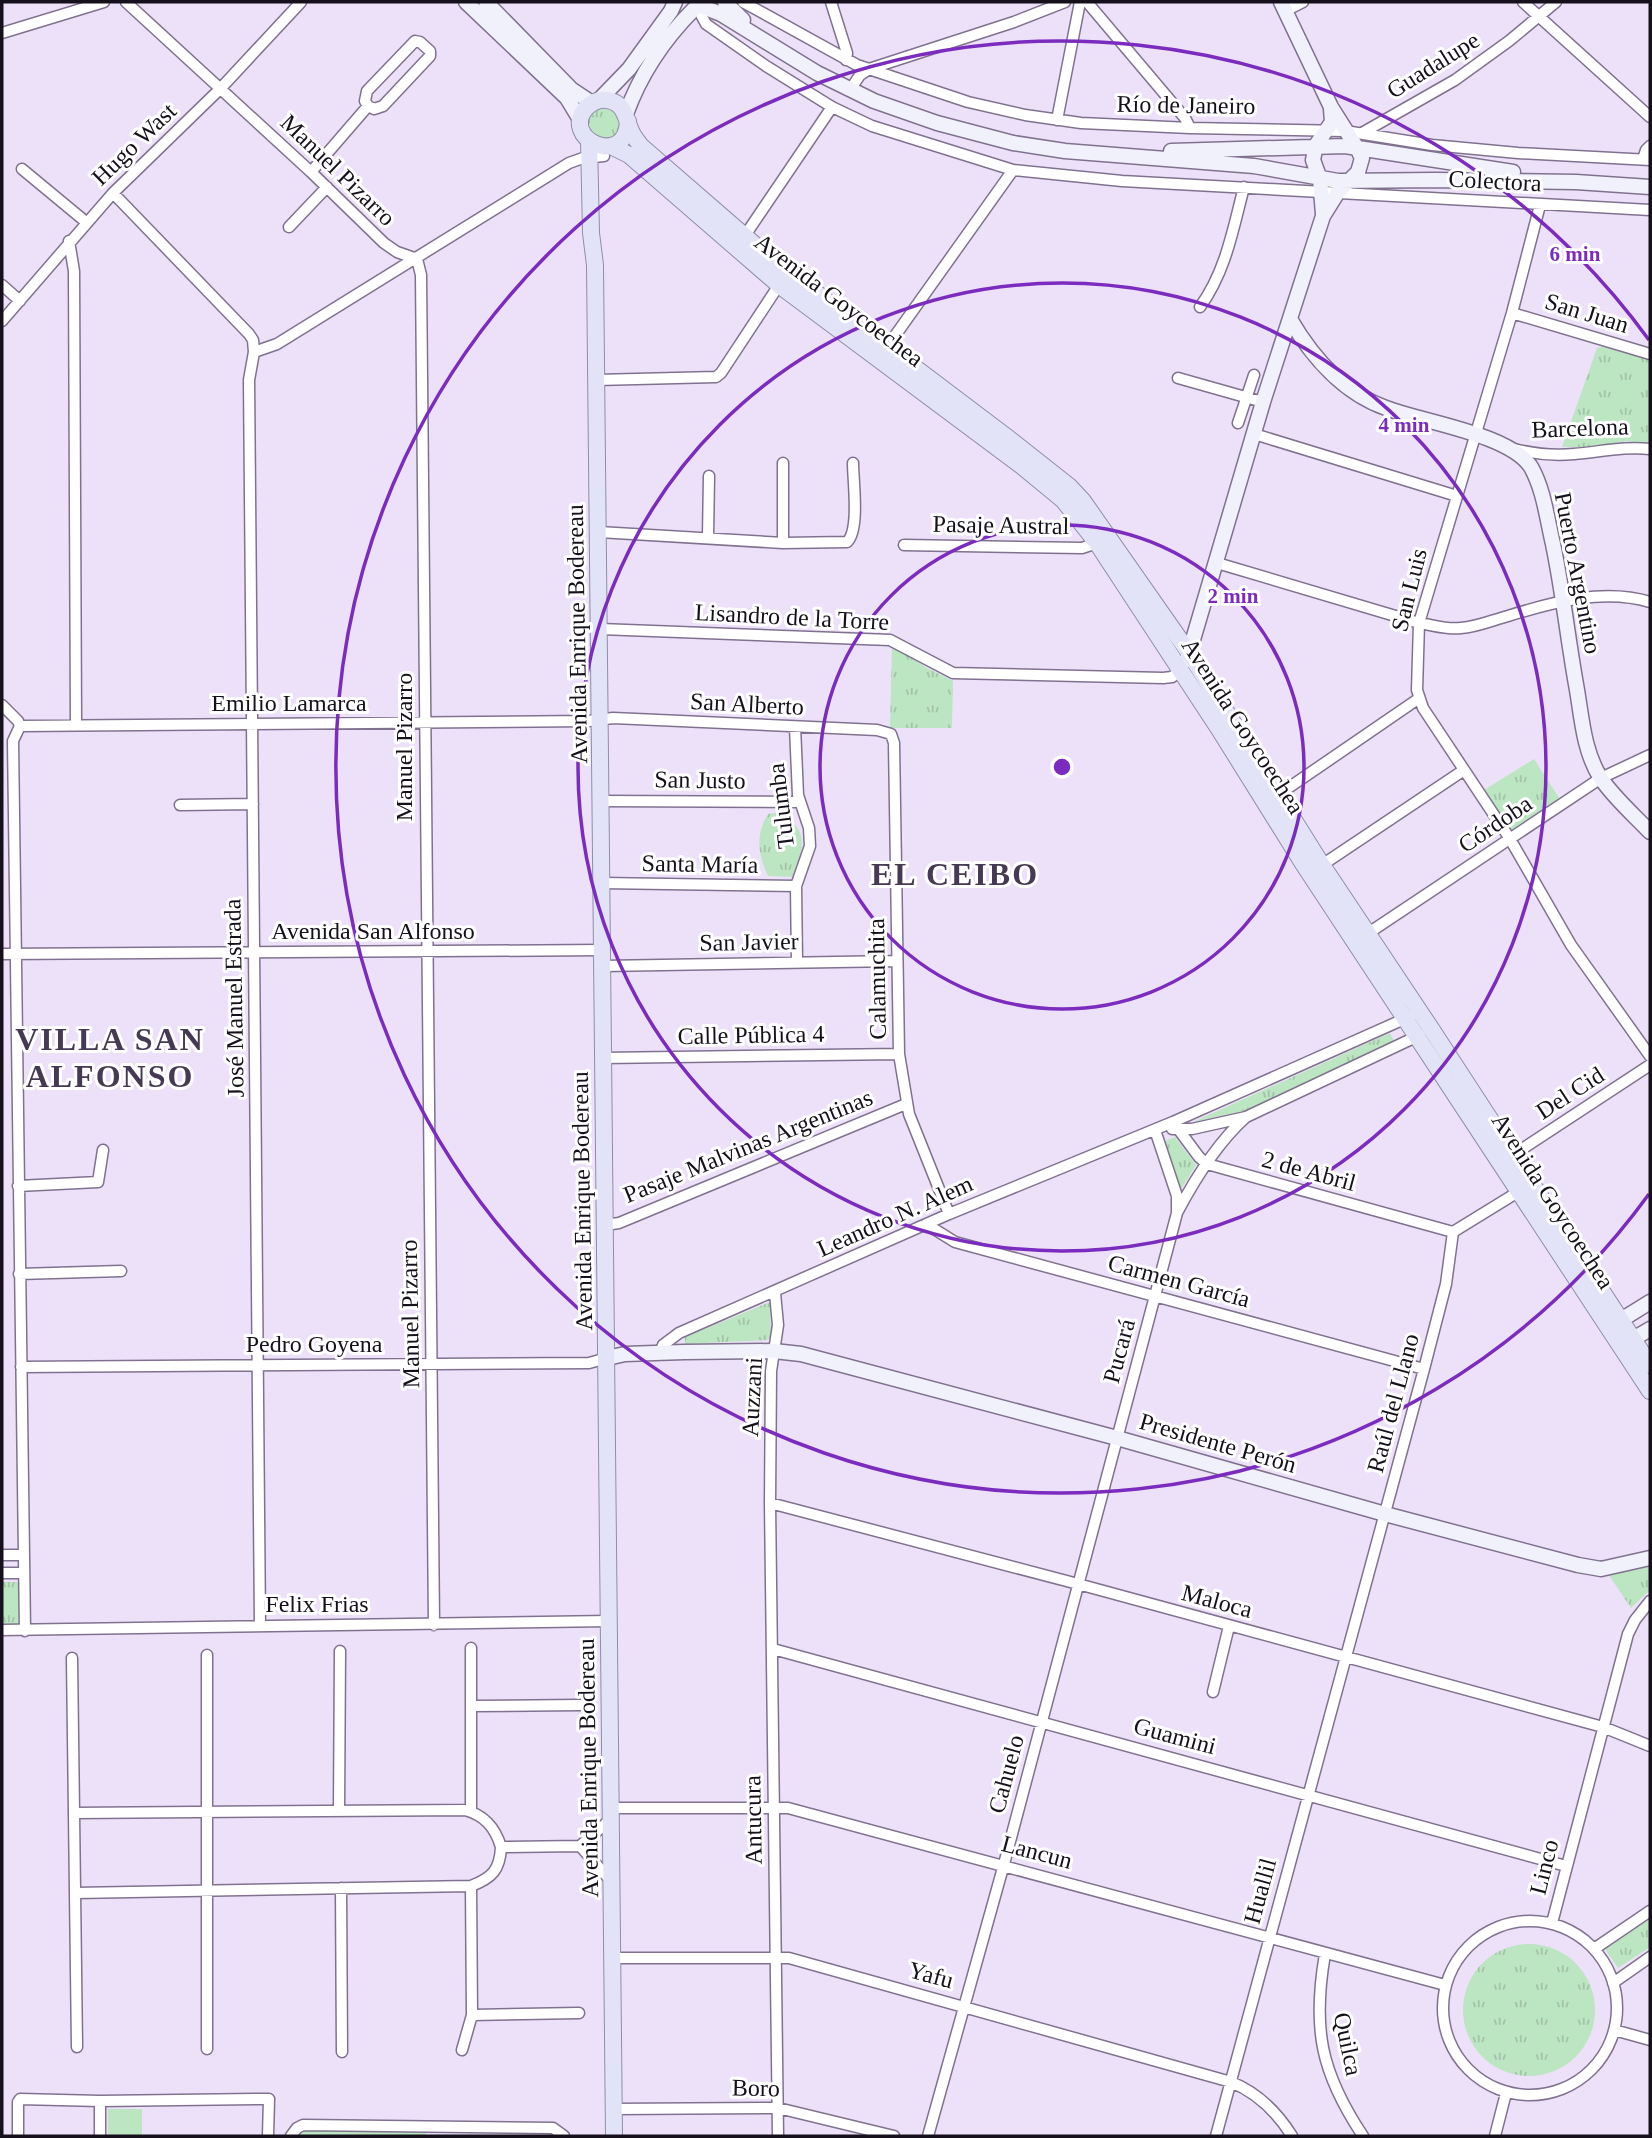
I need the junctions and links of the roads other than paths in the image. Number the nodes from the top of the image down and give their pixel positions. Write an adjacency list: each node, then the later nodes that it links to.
1 (104, 2): 23 (street)
2 (127, 2): 27 (street, Manuel Pizarro)
3 (301, 2): 27 (street, Hugo Wast)
4 (466, 2): 35 (main road)
5 (485, 2): 29 (main road)
6 (663, 2): 22 (street)
7 (675, 2): 22 (main road)
8 (680, 2): 20 (main road)
9 (725, 2): 24 (main road)
10 (743, 2): 18 (street, Río de Janeiro)
11 (831, 2): 25 (street)
12 (1065, 2): 26 (street)
13 (1080, 2): 34 (street)
14 (1087, 2): 36 (street)
15 (1303, 2): 19 (street)
16 (1523, 2): 21 (street)
17 (1556, 2): 21 (street, Guadalupe)
18 (756, 5): 25 (street, Río de Janeiro)
19 (1283, 6): 32 (main road)
20 (701, 7): 24 (main road); 31 (street); 39 (main road, Avenida Enrique Bodereau)
21 (1539, 14): 33 (street); 40 (street, Guadalupe)
22 (665, 20): 29 (main road)
23 (2, 33)
24 (761, 38): 28 (main road)
25 (846, 60): 26 (street, Río de Janeiro)
26 (869, 69): 28 (street); 34 (street, Río de Janeiro)
27 (221, 88): 48 (street, Manuel Pizarro); 55 (street, Hugo Wast)
28 (850, 90): 43 (main road)
29 (595, 102): 35 (main road); 39 (main road)
30 (368, 106): 30 (street); 48 (street)
31 (832, 107): 47 (street); 61 (street)
32 (1331, 107): 37 (main road); 38 (main road)
33 (1650, 117)
34 (1057, 120): 36 (street, Río de Janeiro)
35 (581, 121): 39 (main road)
36 (1190, 128): 37 (street, Río de Janeiro)
37 (1327, 131): 38 (street, Río de Janeiro); 41 (main road)
38 (1345, 131): 40 (main road)
39 (610, 139): 45 (street); 45 (street); 61 (main road, Avenida Goycoechea); 65 (main road, Avenida Goycoechea); 76 (main road, Avenida Enrique Bodereau)
40 (1360, 140): 41 (main road); 44 (street); 49 (main road); 53 (main road)
41 (1316, 145): 43 (main road); 50 (main road)
42 (1650, 146): 44 (street)
43 (1065, 151): 50 (main road)
44 (1647, 159)
45 (569, 163): 63 (street)
46 (22, 169): 59 (street)
47 (1013, 170): 52 (street); 71 (street)
48 (311, 172): 51 (street, Manuel Pizarro)
49 (1650, 179)
50 (1321, 185): 52 (street); 53 (main road); 58 (main road)
51 (327, 187): 60 (street); 63 (street, Manuel Pizarro)
52 (1244, 187): 67 (street)
53 (1342, 187): 54 (main road); 56 (street, Colectora); 58 (main road)
54 (1650, 187)
55 (113, 193): 59 (street, Hugo Wast); 72 (street)
56 (1540, 205): 57 (street, Colectora); 68 (street, San Luis)
57 (1650, 210)
58 (1323, 216): 69 (main road)
59 (86, 222): 62 (street, Hugo Wast)
60 (289, 227)
61 (744, 237): 71 (main road, Avenida Goycoechea)
62 (69, 241): 66 (street, Hugo Wast); 105 (street)
63 (416, 259): 72 (street); 103 (street, Manuel Pizarro)
64 (2, 285): 66 (street)
65 (779, 285): 76 (street); 91 (main road, Avenida Goycoechea)
66 (20, 301): 70 (street, Hugo Wast)
67 (1200, 307)
68 (1512, 313): 73 (street, San Juan); 81 (street, San Luis)
69 (1290, 319): 78 (main road); 81 (main road, Puerto Argentino)
70 (2, 321)
71 (887, 347): 98 (main road, Avenida Goycoechea)
72 (254, 352): 104 (street, José Manuel Estrada)
73 (1650, 354)
74 (1254, 375): 77 (street)
75 (1178, 377): 77 (street)
76 (596, 380): 88 (main road, Avenida Enrique Bodereau)
77 (1246, 398): 78 (street); 79 (street)
78 (1263, 402): 80 (main road)
79 (1238, 424)
80 (1254, 434): 87 (street); 93 (main road)
81 (1475, 435): 82 (main road, Puerto Argentino); 87 (street, San Luis)
82 (1511, 449): 83 (street, Barcelona); 94 (main road, Puerto Argentino)
83 (1650, 449)
84 (783, 463): 90 (street)
85 (853, 463): 90 (street)
86 (709, 476): 89 (street)
87 (1457, 496): 96 (street, San Luis)
88 (599, 532): 89 (street); 97 (main road, Avenida Enrique Bodereau)
89 (708, 537): 90 (street)
90 (783, 543)
91 (1097, 543): 92 (street, Pasaje Austral); 99 (main road, Avenida Goycoechea)
92 (904, 545)
93 (1217, 563): 96 (street); 98 (main road)
94 (1562, 601): 95 (street); 96 (street); 111 (main road, Puerto Argentino)
95 (1650, 602)
96 (1419, 623): 100 (street, San Luis)
97 (600, 629): 99 (street, Lisandro de la Torre); 102 (main road, Avenida Enrique Bodereau)
98 (1190, 654): 99 (main road); 112 (main road, Avenida Goycoechea)
99 (1181, 670): 130 (main road, Avenida Goycoechea)
100 (1419, 699): 110 (street); 112 (street)
101 (2, 705): 106 (street)
102 (601, 720): 103 (street, Emilio Lamarca); 107 (street, San Alberto); 113 (main road, Avenida Enrique Bodereau)
103 (425, 723): 104 (street, Emilio Lamarca); 123 (street, Manuel Pizarro)
104 (251, 724): 105 (street, Emilio Lamarca); 115 (street, José Manuel Estrada)
105 (76, 725): 106 (street, Emilio Lamarca)
106 (20, 726): 124 (street)
107 (795, 727): 108 (street, San Alberto); 114 (street, Tulumba)
108 (891, 734): 128 (street, Calamuchita)
109 (1650, 755): 111 (street, Córdoba)
110 (1464, 770): 118 (street); 119 (street)
111 (1601, 778): 117 (main road, Puerto Argentino); 118 (street, Córdoba)
112 (1278, 794): 119 (main road, Avenida Goycoechea)
113 (601, 800): 114 (street, San Justo); 120 (main road, Avenida Enrique Bodereau)
114 (799, 802): 121 (street, Tulumba)
115 (253, 804): 116 (street); 125 (street, José Manuel Estrada)
116 (180, 805)
117 (1650, 832)
118 (1510, 839): 122 (street, Córdoba); 134 (street)
119 (1322, 865): 122 (main road, Avenida Goycoechea)
120 (602, 883): 121 (street, Santa María); 127 (main road, Avenida Enrique Bodereau)
121 (796, 886): 129 (street, Tulumba)
122 (1367, 934): 130 (main road, Avenida Goycoechea)
123 (426, 951): 125 (street, Avenida San Alfonso); 127 (street, Avenida San Alfonso); 161 (street, Manuel Pizarro)
124 (17, 953): 125 (street, Avenida San Alfonso); 126 (street, Avenida San Alfonso); 144 (street)
125 (254, 953): 162 (street, José Manuel Estrada)
126 (2, 954)
127 (603, 958): 129 (street, San Javier); 135 (main road, Avenida Enrique Bodereau)
128 (896, 961): 129 (street, San Javier); 133 (street, Calamuchita)
129 (797, 962)
130 (1406, 1018): 131 (main road, Avenida Goycoechea); 132 (street); 139 (street, Leandro N. Alem)
131 (1425, 1033): 132 (street, Leandro N. Alem); 142 (main road, Avenida Goycoechea); 145 (main road, Avenida Goycoechea)
132 (1401, 1044): 138 (street, Leandro N. Alem)
133 (899, 1054): 135 (street, Calle Pública 4); 137 (street, Calamuchita)
134 (1650, 1056)
135 (603, 1058): 149 (main road, Avenida Enrique Bodereau)
136 (1650, 1065): 142 (street, Del Cid)
137 (906, 1104): 147 (street, Calamuchita); 149 (street, Pasaje Malvinas Argentinas)
138 (1246, 1117): 139 (street, Leandro N. Alem); 143 (street, Leandro N. Alem)
139 (1175, 1126): 140 (street, Leandro N. Alem); 143 (street)
140 (1155, 1130): 146 (street, Pucará); 147 (street, Leandro N. Alem)
141 (103, 1150): 144 (street)
142 (1513, 1155): 157 (main road, Avenida Goycoechea)
143 (1207, 1164): 146 (street, Leandro N. Alem); 150 (street, 2 de Abril)
144 (18, 1186): 152 (street)
145 (1518, 1192): 150 (street); 157 (main road, Avenida Goycoechea)
146 (1177, 1213): 154 (street, Pucará)
147 (949, 1214): 148 (street, Leandro N. Alem)
148 (926, 1224): 153 (street, Leandro N. Alem); 154 (street, Carmen García)
149 (605, 1226): 160 (main road, Avenida Enrique Bodereau)
150 (1453, 1232): 165 (street, Raúl del Llano)
151 (121, 1272): 152 (street)
152 (19, 1274): 164 (street)
153 (775, 1293): 158 (street, Auzzani); 159 (street, Leandro N. Alem)
154 (1155, 1297): 165 (street, Carmen García); 167 (street, Pucará)
155 (1650, 1302): 157 (main road)
156 (1650, 1329): 157 (main road)
157 (1622, 1334): 163 (main road, Avenida Goycoechea); 166 (main road, Avenida Goycoechea)
158 (774, 1351): 159 (main road, Presidente Perón); 167 (main road, Presidente Perón); 168 (street, Auzzani)
159 (660, 1353): 160 (main road, Presidente Perón)
160 (607, 1358): 161 (street, Pedro Goyena); 177 (main road, Avenida Enrique Bodereau)
161 (432, 1364): 162 (street, Pedro Goyena); 178 (street, Manuel Pizarro)
162 (258, 1365): 164 (street, Pedro Goyena); 179 (street, José Manuel Estrada)
163 (1650, 1365)
164 (21, 1367): 171 (street)
165 (1424, 1369): 169 (street, Raúl del Llano)
166 (1650, 1391)
167 (1117, 1438): 169 (main road, Presidente Perón); 175 (street, Pucará)
168 (771, 1503): 175 (street, Maloca); 184 (street, Antucura)
169 (1385, 1514): 172 (main road, Presidente Perón); 187 (street, Raúl del Llano)
170 (2, 1555): 171 (street)
171 (23, 1555): 174 (street)
172 (1650, 1558)
173 (2, 1573): 174 (street)
174 (23, 1573): 182 (street)
175 (1078, 1584): 180 (street, Maloca); 192 (street, Cahuelo)
176 (1650, 1601): 193 (street, Linco)
177 (610, 1621): 178 (street, Felix Frias); 200 (main road, Avenida Enrique Bodereau)
178 (434, 1625): 179 (street, Felix Frias)
179 (260, 1626): 182 (street, Felix Frias)
180 (1229, 1626): 187 (street, Maloca); 189 (street)
181 (2, 1630): 182 (street, Felix Frias)
182 (25, 1631)
183 (471, 1648): 191 (street)
184 (773, 1649): 192 (street, Guamini); 196 (street, Antucura)
185 (340, 1651): 197 (street)
186 (206, 1655): 199 (street)
187 (1345, 1656): 193 (street, Maloca); 195 (street, Huallil)
188 (72, 1658): 201 (street)
189 (1213, 1692)
190 (580, 1705): 191 (street)
191 (472, 1706): 198 (street)
192 (1042, 1721): 195 (street, Guamini); 204 (street, Cahuelo)
193 (1603, 1727): 194 (street, Maloca); 205 (street, Linco)
194 (1650, 1746)
195 (1307, 1794): 205 (street, Guamini); 213 (street, Huallil)
196 (773, 1806): 200 (street, Lancun); 204 (street, Lancun); 218 (street, Antucura)
197 (339, 1811): 198 (street); 199 (street)
198 (471, 1812): 203 (street)
199 (207, 1813): 201 (street); 209 (street)
200 (611, 1813): 202 (street); 206 (main road, Avenida Enrique Bodereau)
201 (74, 1814): 210 (street)
202 (580, 1846): 203 (street); 206 (street)
203 (501, 1847): 207 (street)
204 (1004, 1864): 213 (street, Lancun); 221 (street, Cahuelo)
205 (1566, 1866): 212 (street, Linco)
206 (611, 1881): 217 (main road, Avenida Enrique Bodereau)
207 (471, 1886): 208 (street); 223 (street)
208 (341, 1888): 209 (street); 229 (street)
209 (208, 1891): 210 (street); 227 (street)
210 (75, 1893): 226 (street)
211 (1650, 1911): 214 (street)
212 (1552, 1923): 214 (street, Linco); 220 (street)
213 (1269, 1939): 215 (street, Lancun); 230 (street, Huallil)
214 (1594, 1949): 219 (street, Linco)
215 (1325, 1954): 220 (street, Lancun); 247 (street, Quilca)
216 (1650, 1957): 219 (street)
217 (614, 1958): 218 (street, Yafu); 234 (main road, Avenida Enrique Bodereau)
218 (777, 1958): 221 (street, Yafu); 233 (street, Antucura)
219 (1614, 1983): 224 (street, Linco)
220 (1445, 1985): 231 (street)
221 (965, 2006): 230 (street, Yafu); 244 (street, Cahuelo)
222 (579, 2013): 223 (street)
223 (472, 2015): 228 (street)
224 (1614, 2030): 225 (street); 231 (street, Linco)
225 (1650, 2040)
226 (77, 2048)
227 (207, 2049)
228 (462, 2050)
229 (342, 2052)
230 (1231, 2082): 245 (street, Huallil); 246 (street, Yafu)
231 (1506, 2094): 248 (street)
232 (100, 2101): 236 (street); 237 (street); 238 (street)
233 (778, 2108): 234 (street, Boro); 242 (street, Antucura); 243 (street, Boro)
234 (614, 2109): 241 (main road, Avenida Enrique Bodereau)
235 (437, 2132): 239 (street); 240 (street)
236 (18, 2136)
237 (100, 2136)
238 (268, 2136)
239 (291, 2136)
240 (564, 2136)
241 (614, 2136)
242 (778, 2136)
243 (894, 2136)
244 (928, 2136)
245 (1216, 2136)
246 (1292, 2136)
247 (1363, 2136)
248 (1495, 2136)

